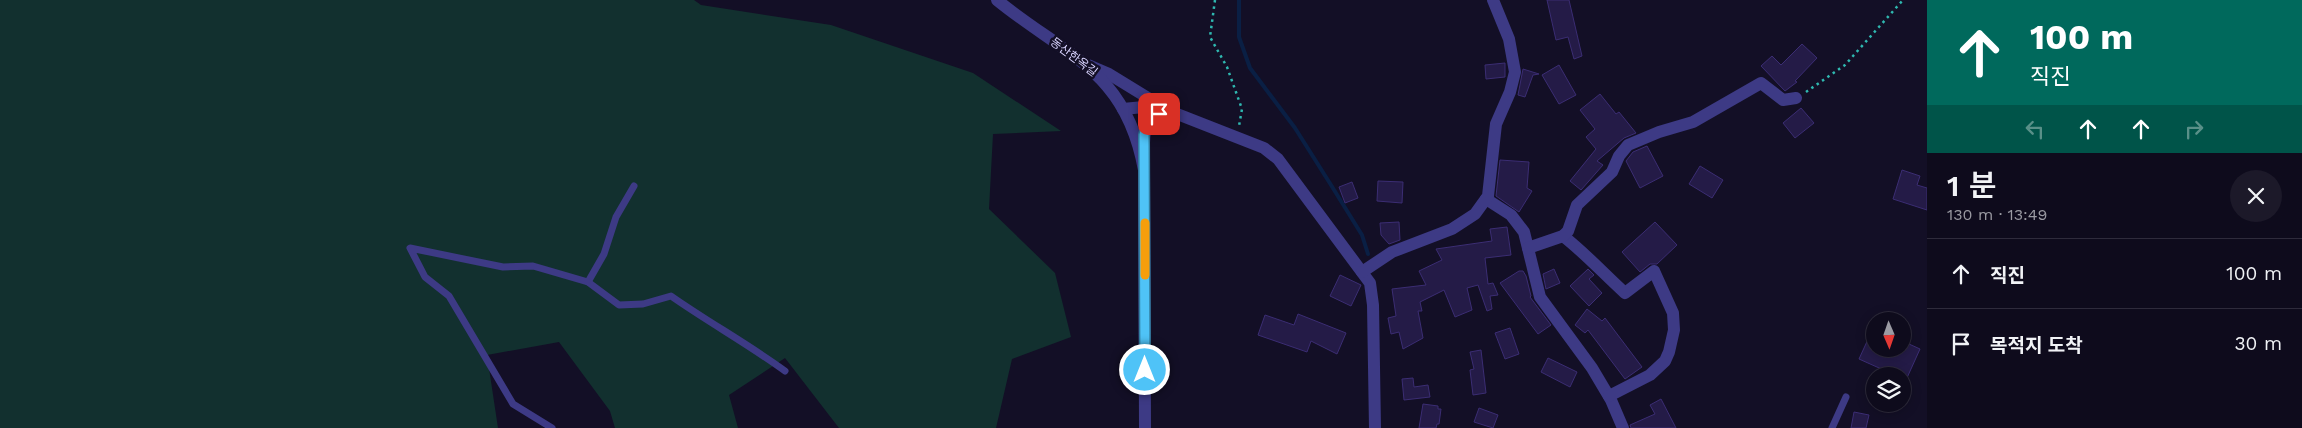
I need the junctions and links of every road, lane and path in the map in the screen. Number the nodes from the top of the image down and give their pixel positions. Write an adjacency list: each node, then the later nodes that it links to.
1 (997, 0): 5 (street, 동산한옥길)
2 (1214, 0): 9 (path)
3 (1493, 0): 12 (street)
4 (1903, 0): 6 (path)
5 (1088, 65): 7 (street, 동산한옥길); 8 (street)
6 (1796, 98): 13 (street)
7 (1123, 108): 8 (street); 10 (street, 동산한옥길)
8 (1171, 112): 9 (street); 10 (street)
9 (1237, 137): 15 (street)
10 (1144, 170): 21 (street, 동산한옥길)
11 (634, 186): 16 (lane)
12 (1486, 199): 14 (street); 15 (street)
13 (1563, 236): 14 (street); 18 (street)
14 (1528, 248): 18 (street)
15 (1362, 272): 22 (street)
16 (588, 282): 17 (lane); 20 (lane)
17 (785, 372)
18 (1608, 396): 23 (street)
19 (1846, 397): 24 (lane)
20 (552, 428)
21 (1145, 428)
22 (1375, 428)
23 (1623, 428)
24 (1832, 428)

